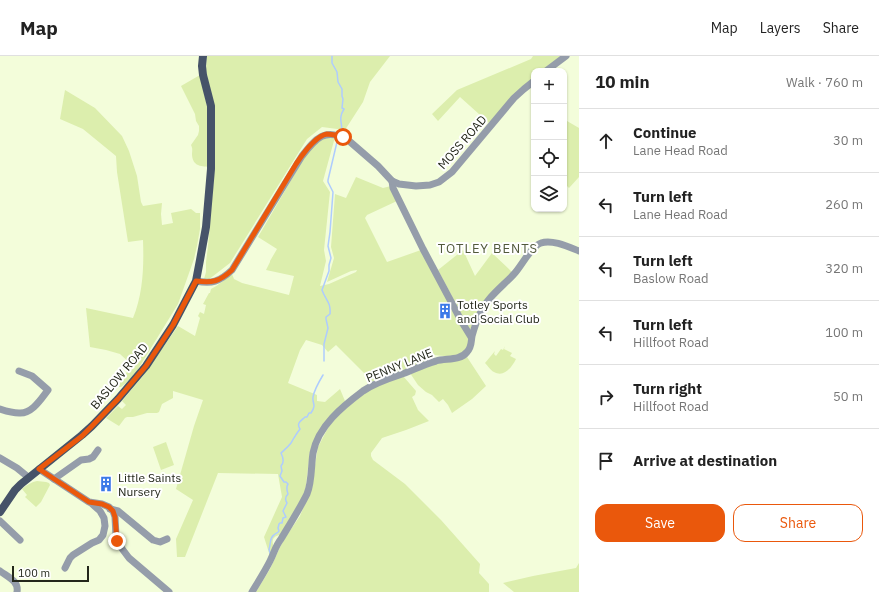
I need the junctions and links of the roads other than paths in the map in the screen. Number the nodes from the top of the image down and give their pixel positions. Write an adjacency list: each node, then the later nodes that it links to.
1 (203, 56): 7 (main road, BASLOW ROAD)
2 (566, 56): 3 (street)
3 (550, 68)
4 (531, 83): 5 (street, MOSS ROAD)
5 (392, 181): 7 (street); 8 (street)
6 (579, 251): 8 (street)
7 (196, 281): 13 (main road, BASLOW ROAD)
8 (471, 337): 26 (street, PENNY LANE)
9 (18, 371): 10 (street)
10 (0, 409)
11 (98, 450): 15 (street)
12 (0, 458): 14 (street)
13 (39, 469): 14 (main road, BASLOW ROAD); 15 (street)
14 (28, 477): 18 (main road, BASLOW ROAD)
15 (54, 478): 16 (street)
16 (89, 502): 17 (street); 22 (street)
17 (110, 509): 20 (street); 25 (street)
18 (0, 512)
19 (0, 521): 21 (street)
20 (167, 539)
21 (20, 540)
22 (65, 568)
23 (0, 571): 24 (street)
24 (17, 592)
25 (169, 592)
26 (252, 592)

